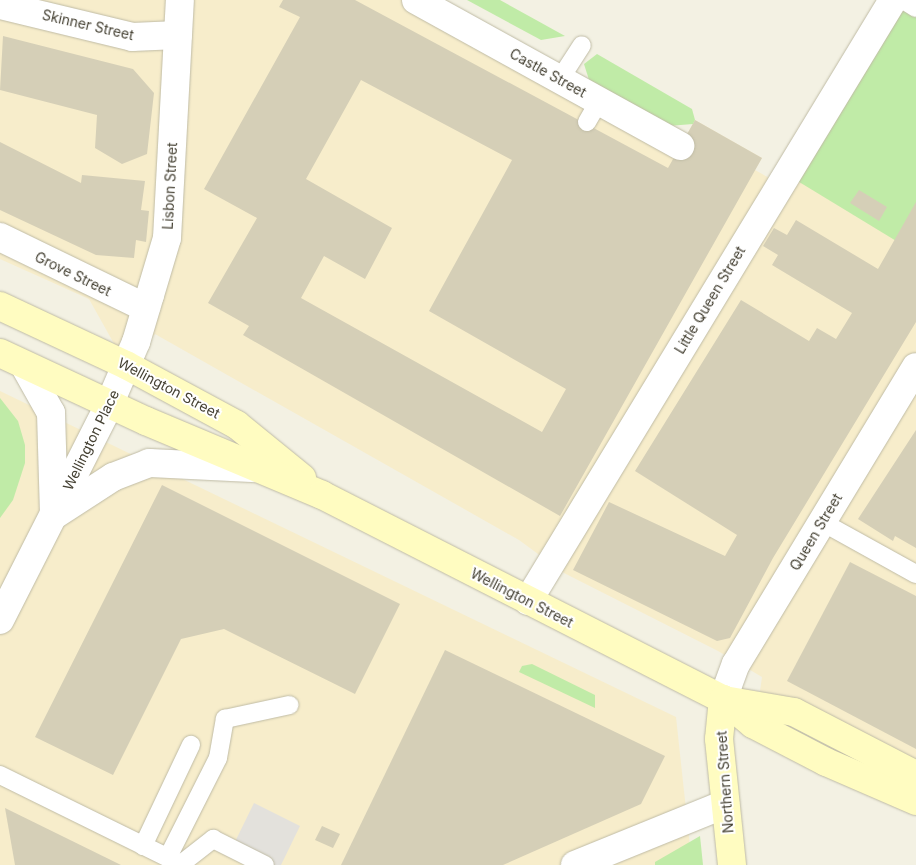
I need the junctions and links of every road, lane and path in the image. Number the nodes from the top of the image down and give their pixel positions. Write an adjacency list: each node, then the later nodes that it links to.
1 (180, 0): 7 (street, Lisbon Street)
2 (416, 0): 9 (street, Castle Street)
3 (893, 0): 24 (street, Little Queen Street)
4 (903, 0): 6 (lane)
5 (0, 5): 7 (street, Skinner Street)
6 (916, 8)
7 (178, 35): 13 (street, Lisbon Street)
8 (582, 45): 9 (lane)
9 (560, 79): 10 (street, Castle Street)
10 (680, 146)
11 (0, 238): 13 (street, Grove Street)
12 (0, 306): 15 (street, Wellington Street)
13 (146, 308): 15 (street, Lisbon Street)
14 (12, 359): 17 (street, Wellington Street); 20 (street, Wellington Place)
15 (126, 365): 17 (street, Wellington Place); 19 (street, Wellington Street)
16 (916, 367): 21 (street, Queen Street)
17 (109, 404): 18 (street, Wellington Street); 20 (street, Wellington Place)
18 (253, 468): 19 (street, Wellington Street); 20 (street, Wellington Place)
19 (322, 495): 24 (street, Wellington Street)
20 (54, 515): 23 (street, Wellington Place)
21 (822, 522): 22 (lane); 26 (street, Queen Street)
22 (916, 574)
23 (9, 583): 25 (street, Wellington Place)
24 (528, 601): 26 (street, Wellington Street)
25 (0, 620)
26 (723, 699): 30 (street, Wellington Street); 31 (street, Wellington Street); 32 (street, Northern Street)
27 (290, 705): 34 (lane)
28 (191, 745): 33 (lane)
29 (0, 775): 33 (lane)
30 (916, 775)
31 (916, 801)
32 (725, 804): 36 (street); 37 (street, Northern Street)
33 (143, 846): 34 (lane)
34 (178, 862): 35 (lane)
35 (265, 865)
36 (575, 865)
37 (732, 865)

